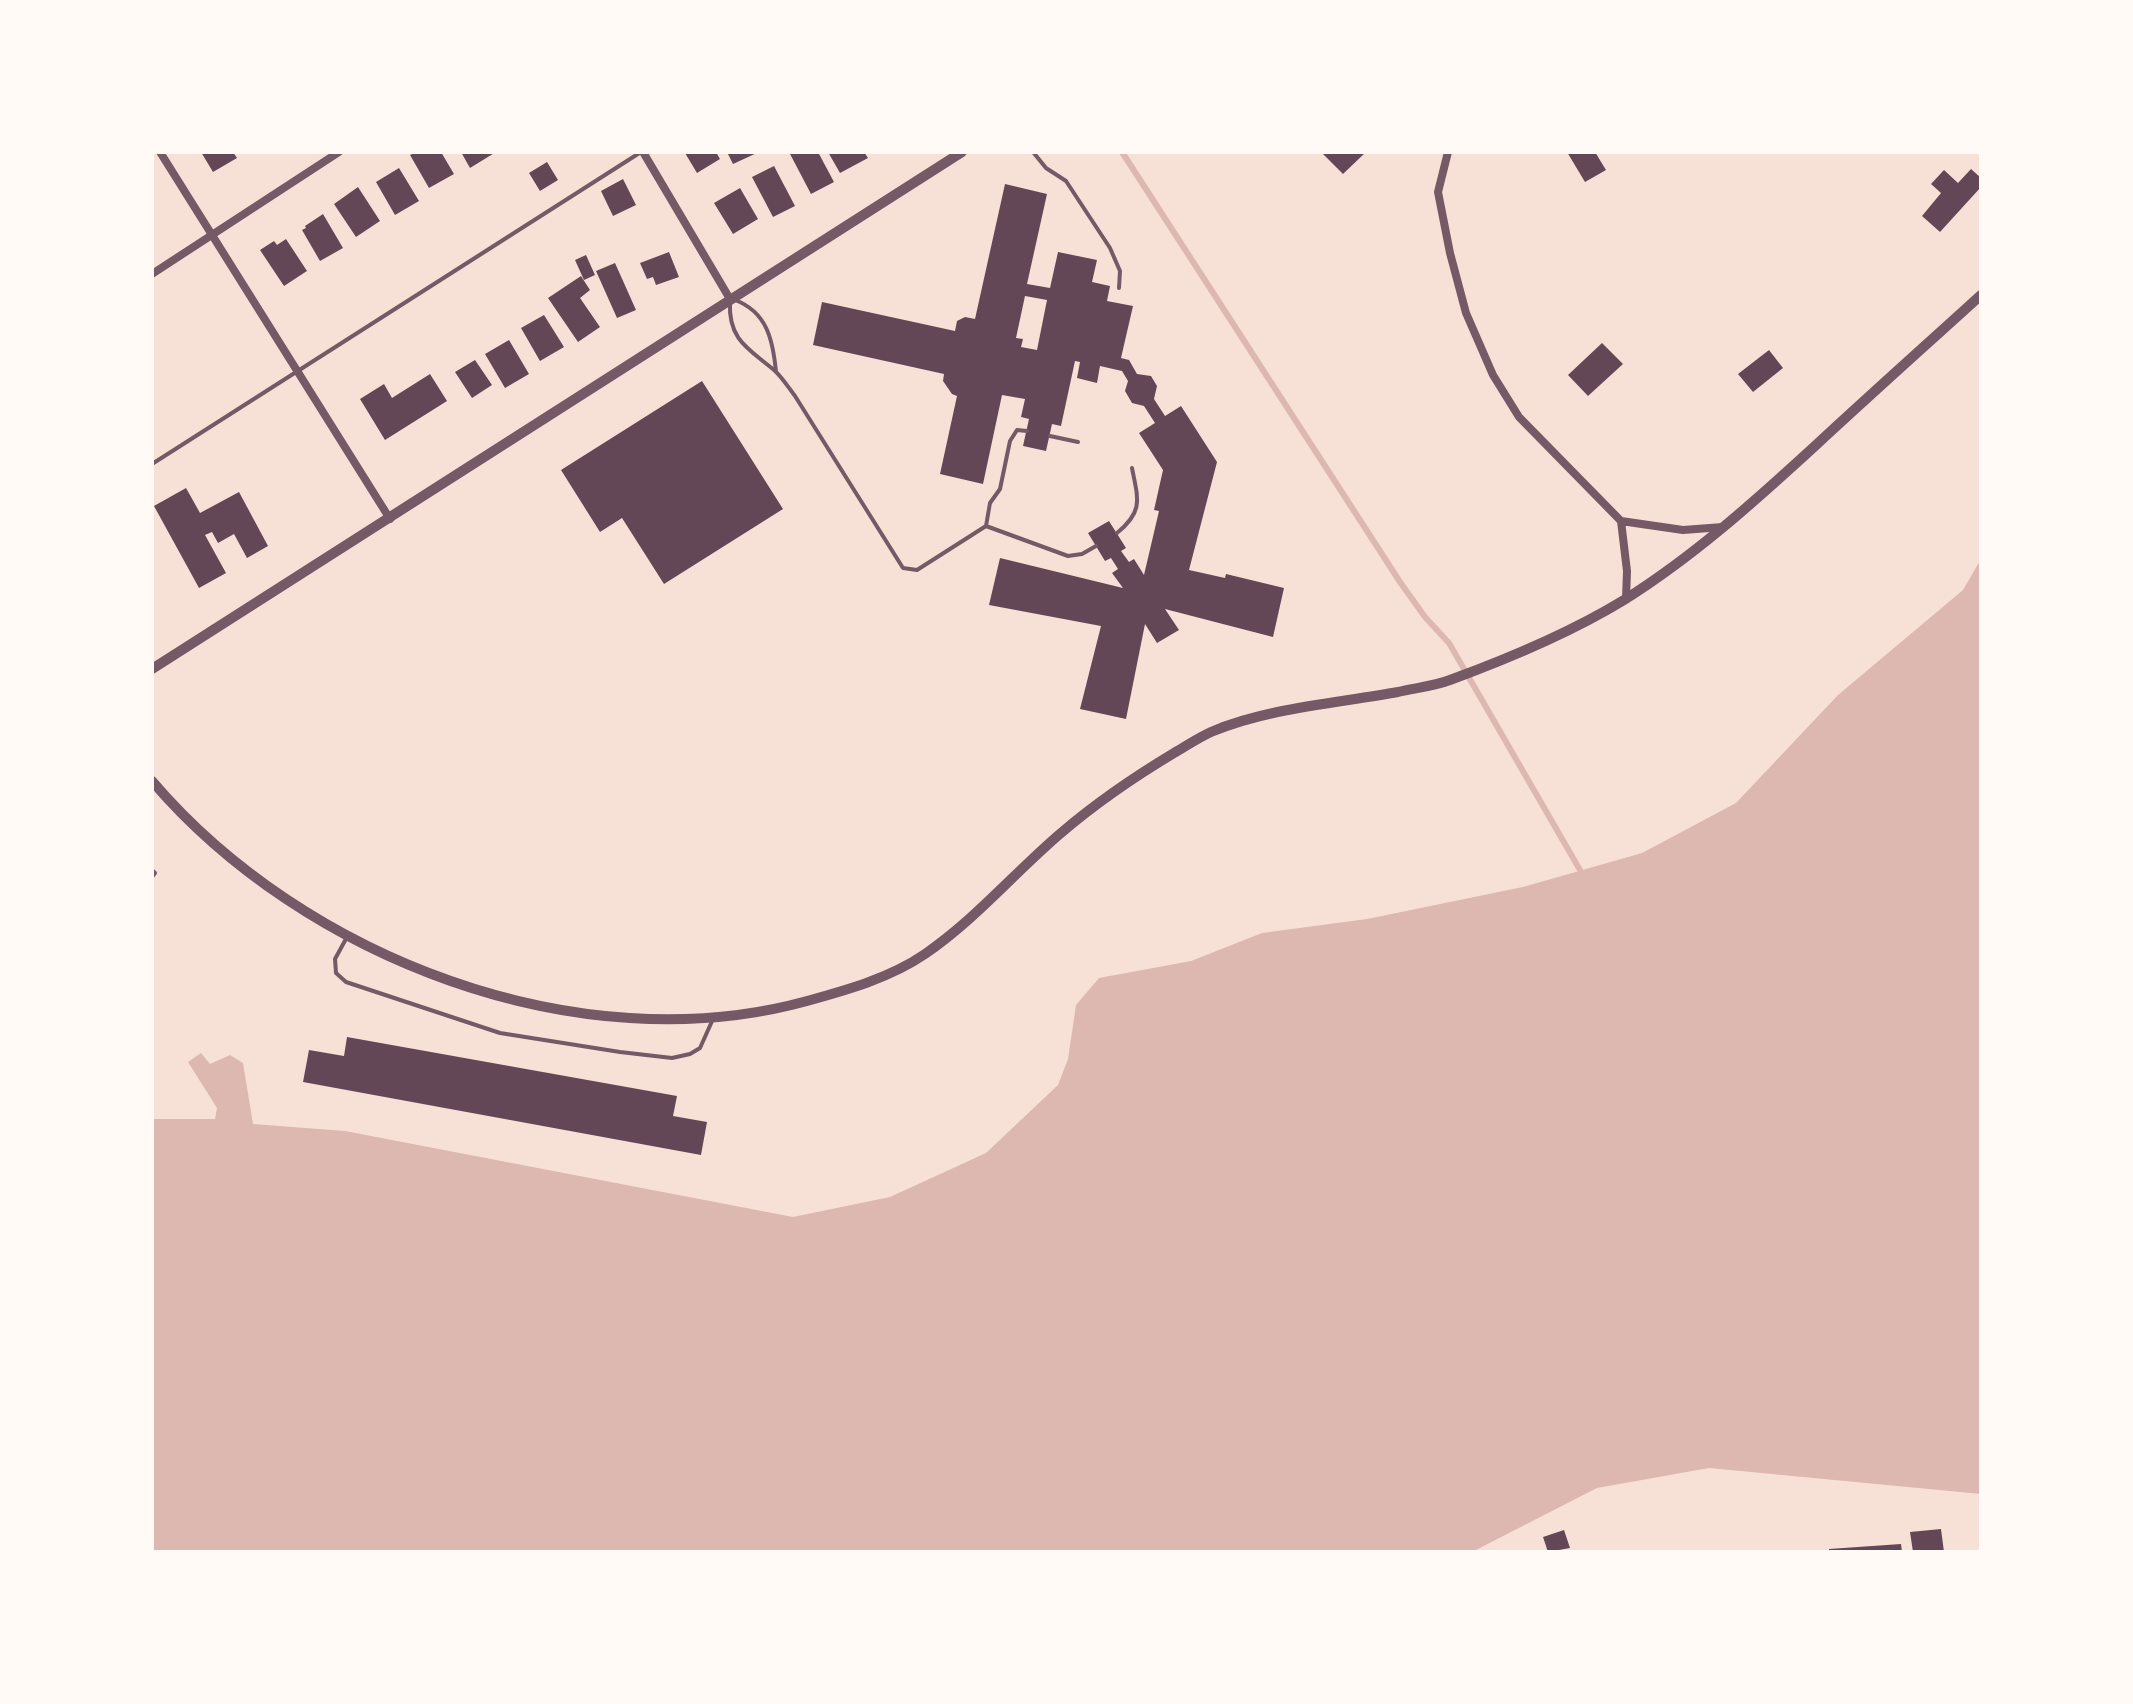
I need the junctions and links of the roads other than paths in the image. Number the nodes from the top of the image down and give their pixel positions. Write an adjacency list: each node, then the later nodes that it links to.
1 (160, 152): 7 (street)
2 (339, 152): 7 (street)
3 (642, 152): 11 (street); 12 (lane)
4 (962, 152): 11 (street)
5 (1033, 152): 9 (lane)
6 (1448, 152): 20 (street)
7 (212, 235): 8 (street); 12 (street)
8 (152, 274)
9 (1119, 288)
10 (1981, 295): 22 (street)
11 (730, 299): 13 (lane); 13 (lane); 19 (street)
12 (298, 371): 17 (lane); 19 (street)
13 (776, 372): 21 (lane)
14 (1027, 431): 21 (lane)
15 (1050, 436): 16 (lane)
16 (1078, 442)
17 (152, 464)
18 (1132, 468): 23 (lane)
19 (390, 519): 26 (street)
20 (1621, 521): 22 (street); 25 (street)
21 (986, 526): 24 (lane)
22 (1726, 527): 25 (street)
23 (1117, 533)
24 (1096, 546)
25 (1626, 599): 31 (street)
26 (152, 669)
27 (152, 781): 30 (street)
28 (152, 870): 29 (lane)
29 (152, 877)
30 (348, 935): 31 (street); 31 (lane)
31 (713, 1019)

